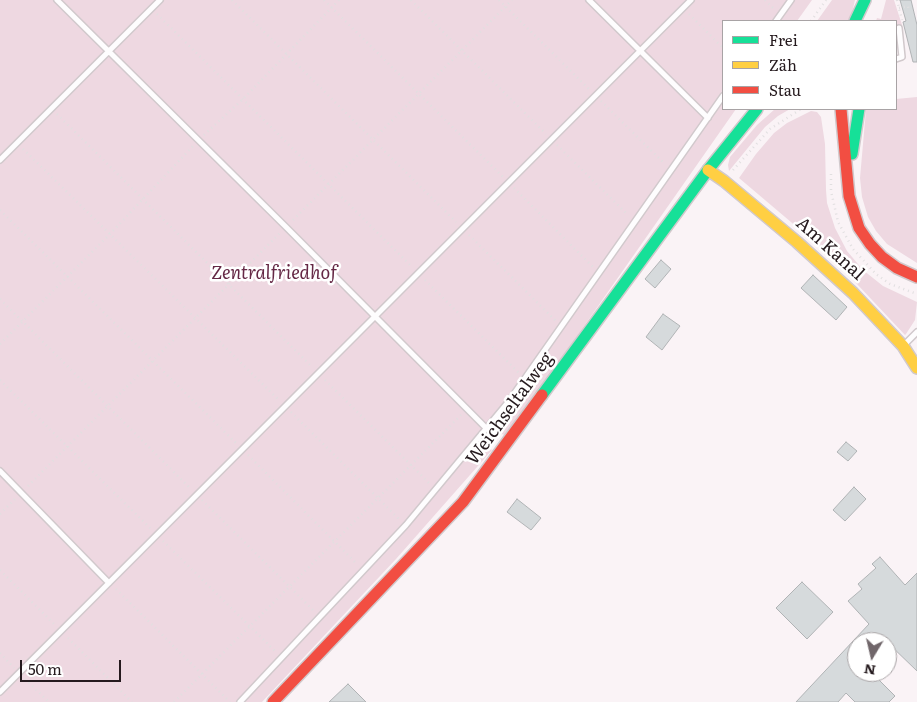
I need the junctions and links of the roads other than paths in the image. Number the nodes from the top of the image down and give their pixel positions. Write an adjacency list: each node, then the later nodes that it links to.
1 (57, 0): 13 (lane)
2 (160, 0): 13 (lane)
3 (590, 0): 12 (lane)
4 (691, 0): 12 (lane)
5 (791, 0): 8 (lane)
6 (865, 0): 9 (main road)
7 (870, 0): 10 (main road)
8 (777, 20)
9 (856, 20)
10 (868, 20)
11 (899, 28): 14 (lane)
12 (640, 51): 19 (lane); 24 (lane)
13 (108, 52): 20 (lane); 24 (lane)
14 (897, 58)
15 (722, 97): 19 (lane)
16 (841, 110): 22 (main road)
17 (859, 110): 22 (main road)
18 (754, 113): 21 (main road, Weichseltalweg)
19 (708, 118): 28 (lane)
20 (0, 160)
21 (708, 170): 26 (main road, Am Kanal); 33 (main road, Weichseltalweg)
22 (848, 176): 23 (main road)
23 (917, 277)
24 (375, 317): 28 (lane); 30 (lane)
25 (917, 332): 26 (lane)
26 (902, 346): 27 (main road, Am Kanal)
27 (917, 368)
28 (487, 429): 32 (lane)
29 (0, 471): 30 (lane)
30 (109, 583): 31 (lane)
31 (0, 692)
32 (240, 702)
33 (274, 702)

